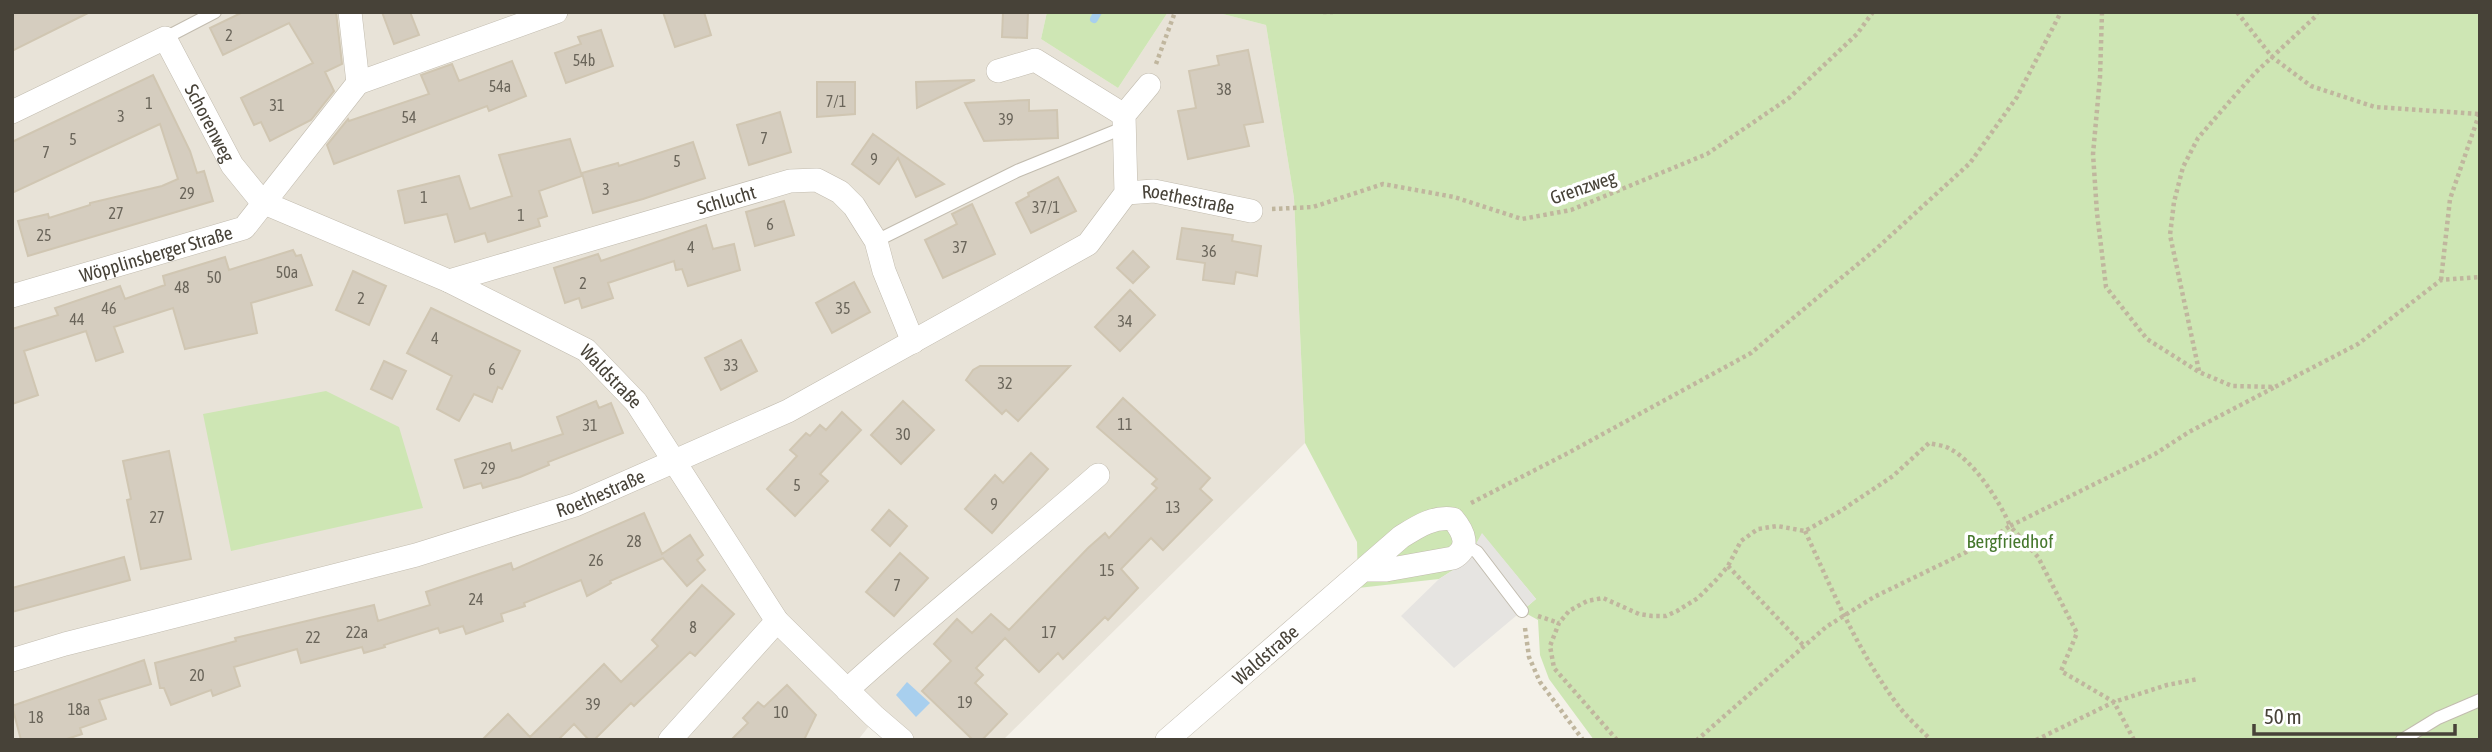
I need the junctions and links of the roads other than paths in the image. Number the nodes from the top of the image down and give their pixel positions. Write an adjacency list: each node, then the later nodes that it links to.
1 (215, 12): 4 (lane)
2 (350, 12): 6 (street)
3 (556, 12): 6 (street)
4 (165, 38): 8 (street); 11 (street, Schorenweg)
5 (998, 71): 9 (street)
6 (358, 83): 11 (street, Wöpplinsberger Straße)
7 (1149, 85): 9 (street)
8 (12, 112)
9 (1123, 122): 10 (street, Roethestraße); 13 (lane)
10 (1126, 193): 12 (street, Roethestraße); 16 (street, Roethestraße)
11 (262, 202): 14 (street, Waldstraße); 15 (street, Wöpplinsberger Straße)
12 (1251, 211)
13 (876, 241): 14 (street, Schlucht); 16 (street, Schlucht)
14 (449, 281): 17 (street, Waldstraße)
15 (12, 296)
16 (913, 342): 17 (street, Roethestraße)
17 (675, 462): 22 (street, Waldstraße); 23 (street, Roethestraße)
18 (1098, 475): 24 (street)
19 (1465, 545): 20 (street); 20 (street, Waldstraße); 21 (lane)
20 (1363, 570): 28 (street, Waldstraße)
21 (1522, 611)
22 (777, 621): 24 (street, Waldstraße); 26 (street)
23 (12, 660)
24 (847, 690): 27 (street, Waldstraße)
25 (2480, 700): 29 (lane)
26 (670, 740)
27 (902, 740)
28 (1167, 740)
29 (2402, 740)

